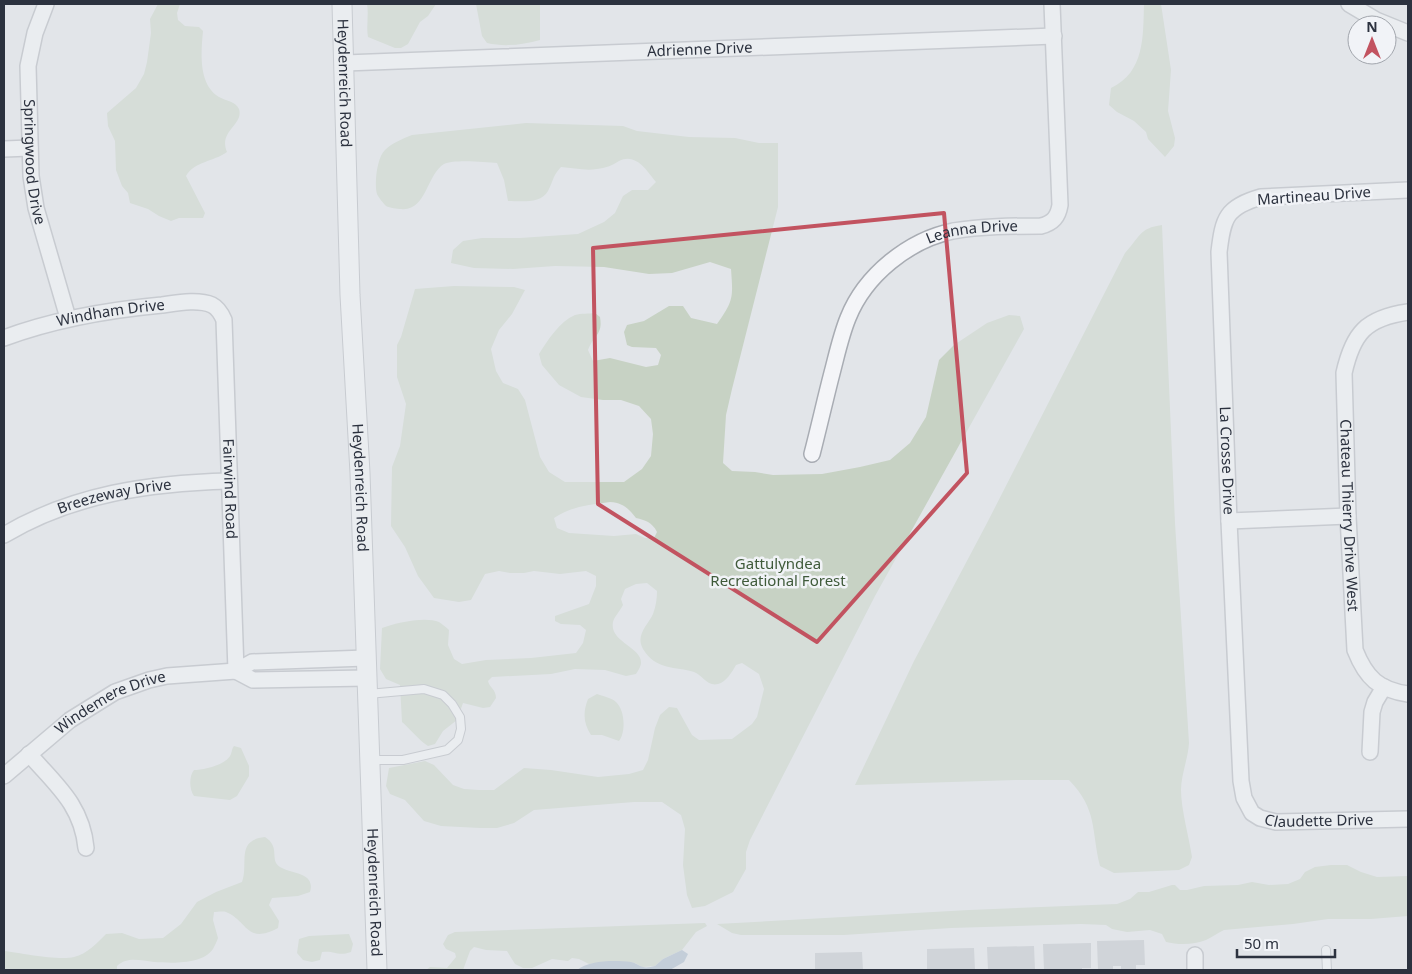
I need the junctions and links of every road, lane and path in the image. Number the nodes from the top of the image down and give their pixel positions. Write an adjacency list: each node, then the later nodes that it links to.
1 (46, 4): 8 (street, Springwood Drive)
2 (342, 4): 7 (street, Heydenreich Road)
3 (1052, 4): 6 (street, Leanna Drive)
4 (1349, 4): 5 (street)
5 (1408, 33)
6 (1054, 36): 7 (street, Adrienne Drive); 16 (street, Leanna Drive)
7 (345, 63): 21 (street, Heydenreich Road)
8 (30, 148): 9 (street); 14 (street, Springwood Drive)
9 (4, 149)
10 (1408, 190): 11 (street, Martineau Drive)
11 (1226, 219): 19 (street, La Crosse Drive)
12 (218, 310): 14 (street, Windham Drive); 17 (street, Fairwind Road)
13 (1408, 312): 18 (street, Chateau Thierry Drive West)
14 (68, 318): 15 (street, Windham Drive)
15 (4, 338)
16 (812, 454)
17 (229, 481): 20 (street, Breezeway Drive); 22 (street, Fairwind Road)
18 (1348, 516): 19 (street); 24 (street, Chateau Thierry Drive West)
19 (1229, 522): 26 (street, La Crosse Drive)
20 (4, 535)
21 (366, 658): 22 (street, Windemere Drive); 23 (street, Heydenreich Road)
22 (236, 671): 23 (street, Windemere Drive); 28 (street, Windemere Drive)
23 (367, 686): 29 (street, Heydenreich Road); 29 (lane)
24 (1384, 688): 25 (street); 27 (street)
25 (1408, 694)
26 (1237, 705): 31 (street, Claudette Drive)
27 (1370, 752)
28 (29, 754): 30 (street, Windemere Drive); 32 (street)
29 (370, 760): 34 (street, Heydenreich Road)
30 (4, 776)
31 (1408, 819)
32 (86, 848)
33 (1326, 950): 35 (lane)
34 (377, 970)
35 (1327, 970)

